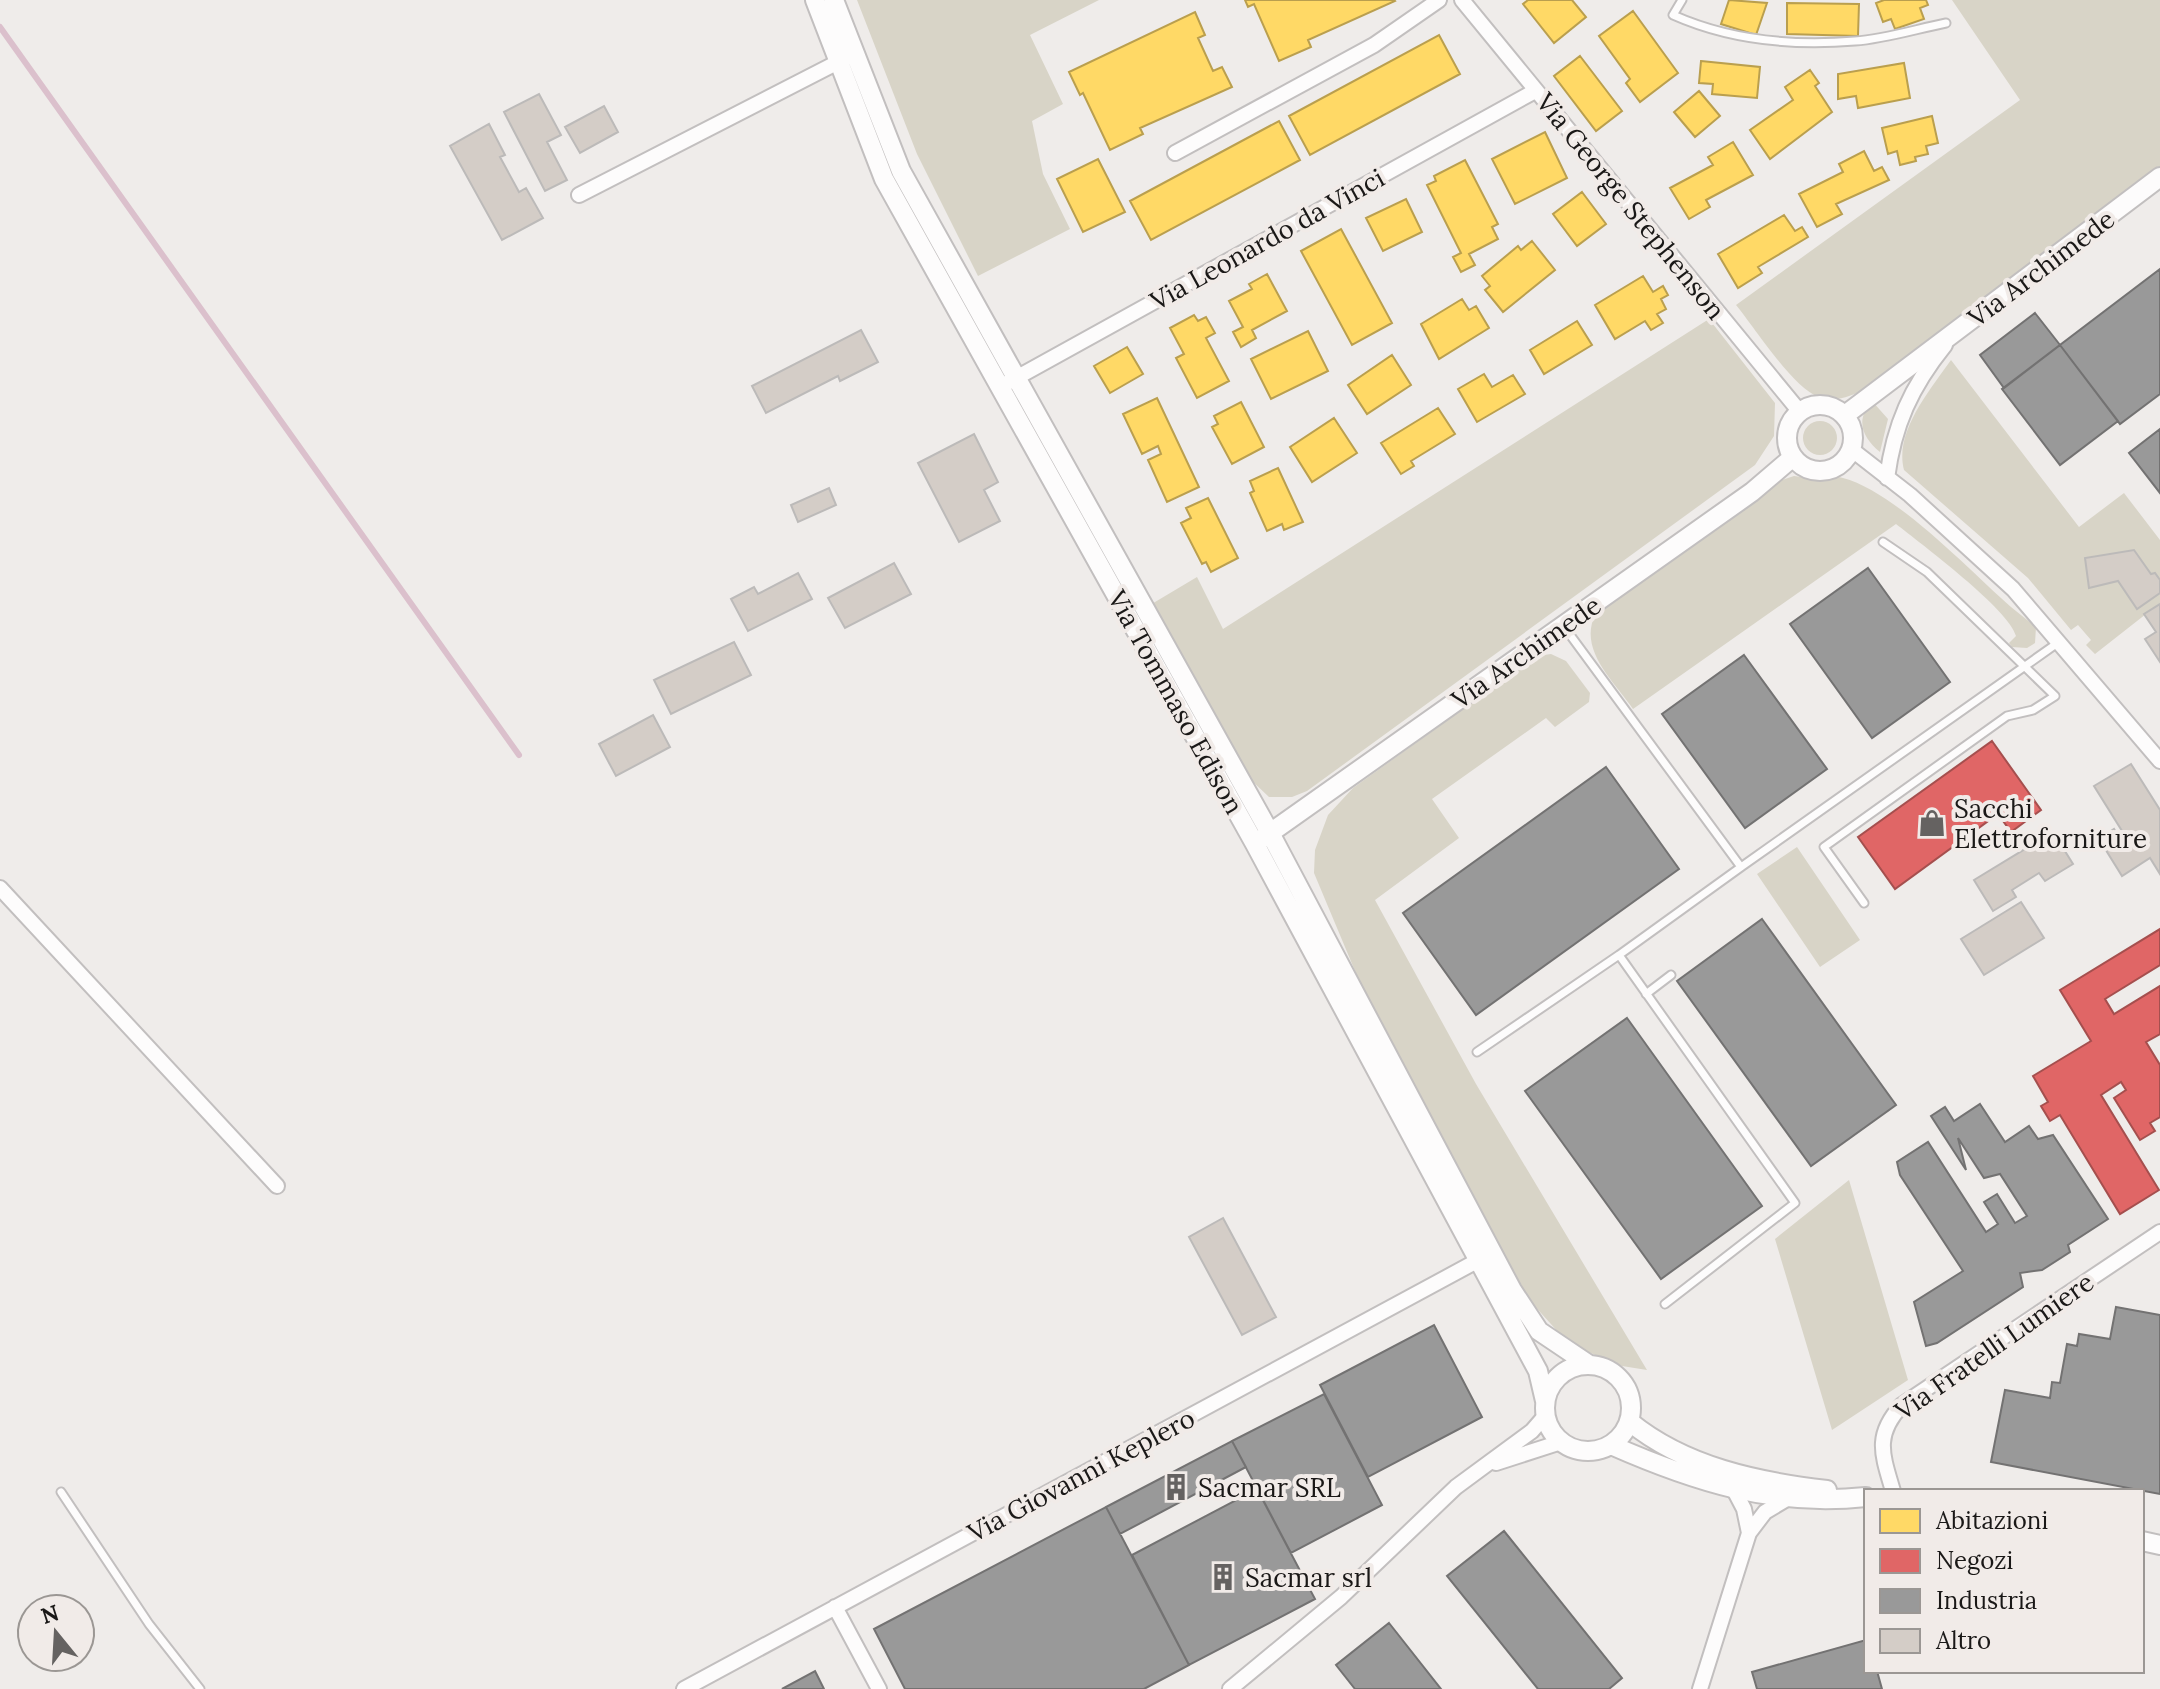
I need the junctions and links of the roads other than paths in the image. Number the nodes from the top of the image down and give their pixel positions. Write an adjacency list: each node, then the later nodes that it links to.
1 (815, 0): 7 (street, Via Tommaso Edison)
2 (834, 0): 7 (street, Via Tommaso Edison)
3 (1439, 0): 9 (street)
4 (1462, 0): 8 (street, Via George Stephenson)
5 (1682, 0): 6 (lane)
6 (1946, 23)
7 (847, 58): 11 (street); 13 (street, Via Tommaso Edison)
8 (1535, 91): 13 (street, Via Leonardo da Vinci); 14 (street, Via George Stephenson)
9 (1175, 153)
10 (2160, 177): 12 (street, Via Archimede)
11 (579, 195)
12 (1955, 333): 15 (street, Via Archimede); 18 (street)
13 (1007, 383): 24 (street, Via Tommaso Edison)
14 (1800, 412): 15 (street); 17 (street)
15 (1845, 415): 16 (street)
16 (1851, 449): 17 (street); 18 (street)
17 (1793, 457): 20 (street, Via Archimede)
18 (1887, 478): 21 (street)
19 (1883, 542): 22 (lane)
20 (1563, 626): 24 (street, Via Archimede); 25 (lane)
21 (2060, 641): 22 (lane); 23 (street)
22 (2025, 666): 25 (lane); 27 (lane)
23 (2160, 761)
24 (1263, 838): 34 (street, Via Tommaso Edison); 36 (street, Via Tommaso Edison)
25 (1741, 867): 28 (lane)
26 (0, 888): 32 (street)
27 (1864, 903)
28 (1619, 955): 30 (lane); 31 (lane)
29 (1671, 975): 30 (lane)
30 (1646, 994): 35 (lane)
31 (1477, 1052)
32 (277, 1186)
33 (2160, 1232): 43 (street, Via Fratelli Lumiere)
34 (1477, 1261): 37 (street, Via Tommaso Edison); 49 (street, Via Giovanni Keplero)
35 (1665, 1304)
36 (1588, 1364): 37 (street); 38 (street)
37 (1545, 1408): 39 (street); 41 (street)
38 (1630, 1422): 40 (street); 45 (street)
39 (1561, 1442): 40 (street); 41 (street)
40 (1611, 1445): 42 (street)
41 (1488, 1466): 53 (street)
42 (1733, 1488): 47 (street); 48 (street)
43 (1893, 1489)
44 (61, 1492): 50 (lane)
45 (1864, 1496)
46 (1864, 1496): 47 (street)
47 (1785, 1500): 48 (street)
48 (1749, 1533): 54 (street)
49 (835, 1607): 51 (street, Via Giovanni Keplero); 52 (street)
50 (200, 1689)
51 (684, 1689)
52 (879, 1689)
53 (1230, 1689)
54 (1700, 1689)

